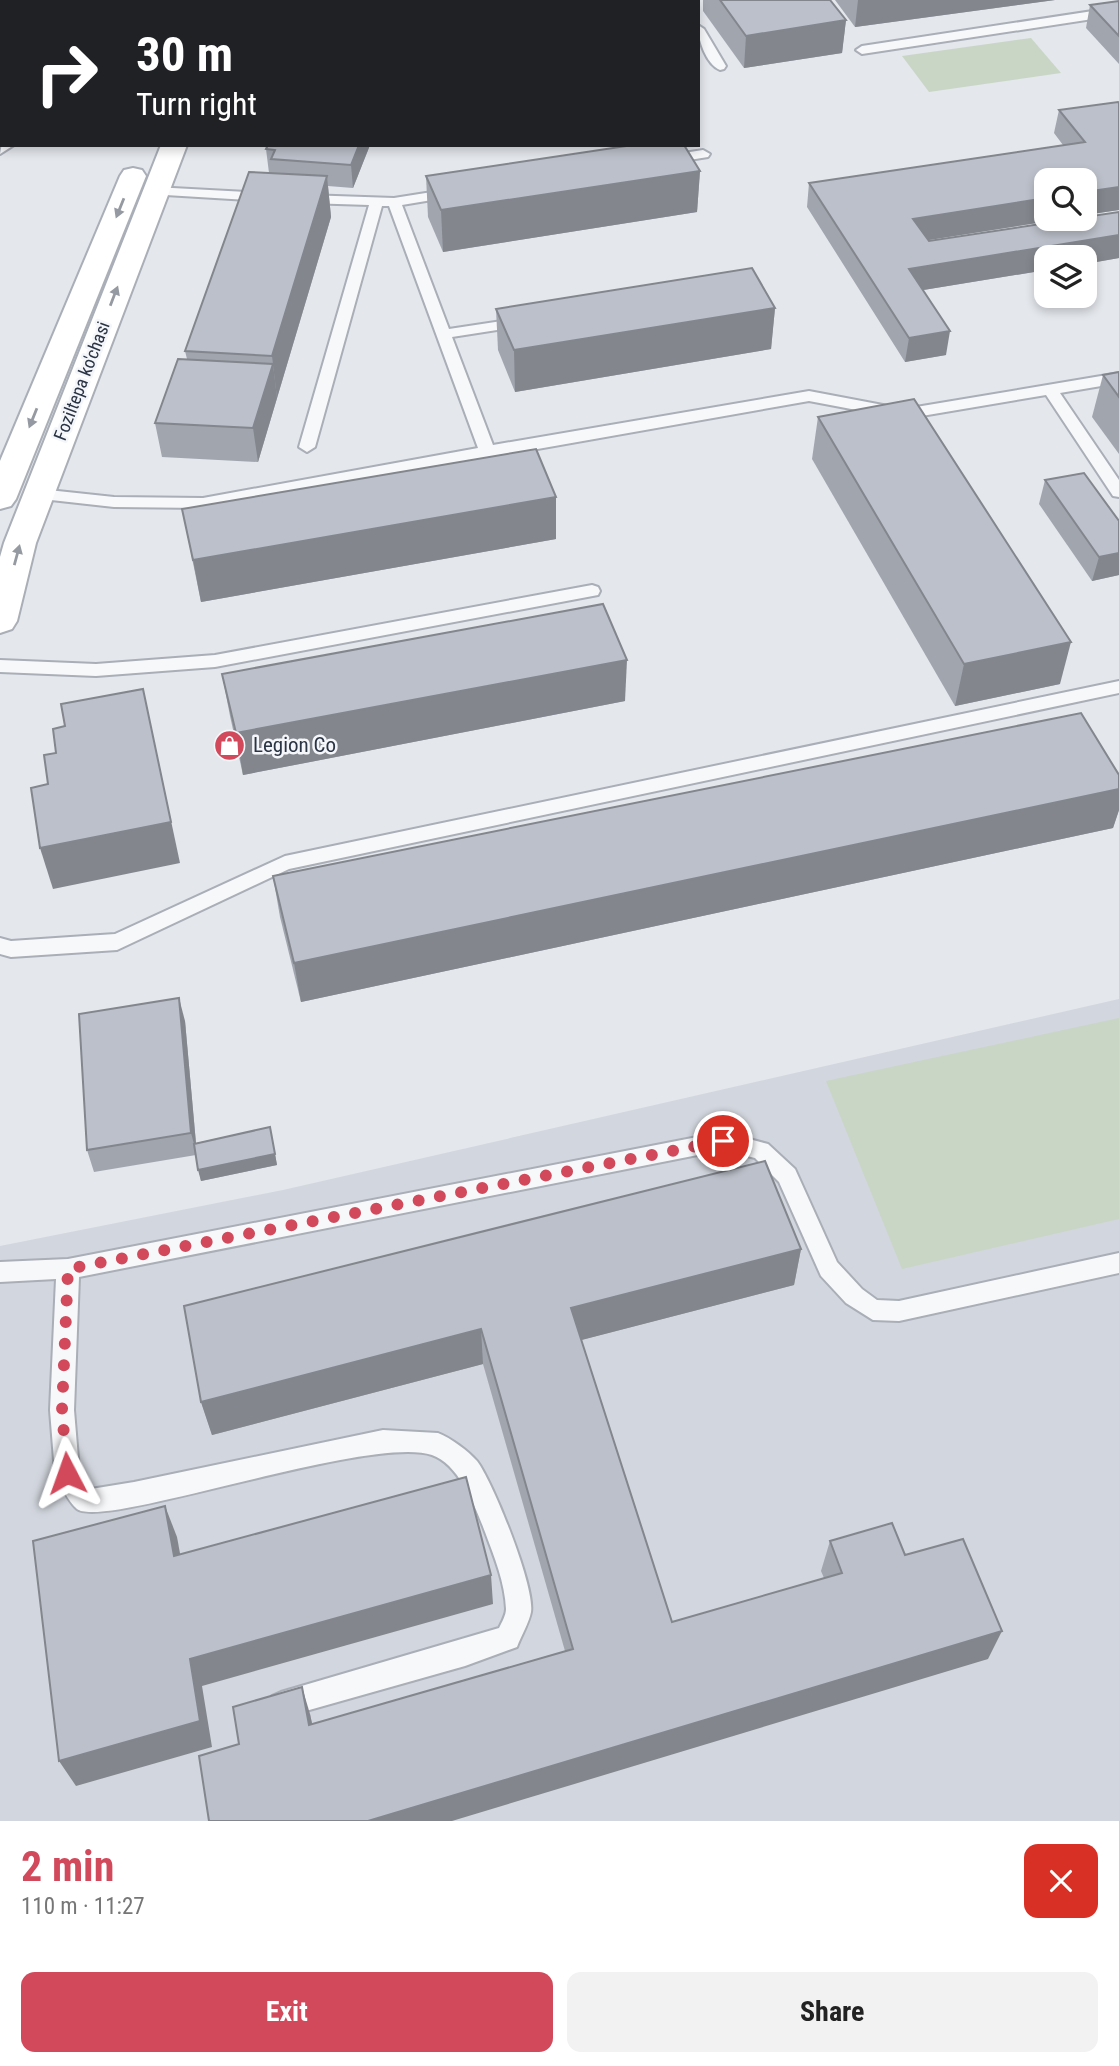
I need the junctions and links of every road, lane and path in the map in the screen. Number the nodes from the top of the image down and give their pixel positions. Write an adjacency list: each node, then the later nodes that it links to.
1 (1119, 11): 3 (lane)
2 (700, 32): 4 (lane)
3 (862, 50)
4 (720, 66)
5 (147, 147): 19 (main road, Foziltepa ko'chasi, one-way to 19)
6 (173, 147): 9 (main road, Foziltepa ko'chasi)
7 (704, 154): 8 (lane)
8 (650, 162)
9 (154, 191): 12 (lane); 21 (main road, Foziltepa ko'chasi, one-way to 9)
10 (461, 191): 11 (lane)
11 (394, 202): 12 (lane); 14 (lane)
12 (376, 203): 17 (lane)
13 (539, 319): 14 (lane)
14 (443, 334): 18 (lane)
15 (1119, 378): 16 (lane)
16 (1050, 390): 18 (lane); 20 (lane)
17 (307, 447)
18 (487, 452): 21 (lane)
19 (2, 491)
20 (1119, 492)
21 (39, 494): 23 (main road, Foziltepa ko'chasi, one-way to 21)
22 (592, 591): 24 (lane)
23 (0, 621)
24 (0, 666)
25 (1119, 687): 26 (lane)
26 (0, 946)
27 (1119, 1263): 28 (lane)
28 (68, 1269): 29 (lane); 30 (lane)
29 (0, 1272)
30 (265, 1709)

